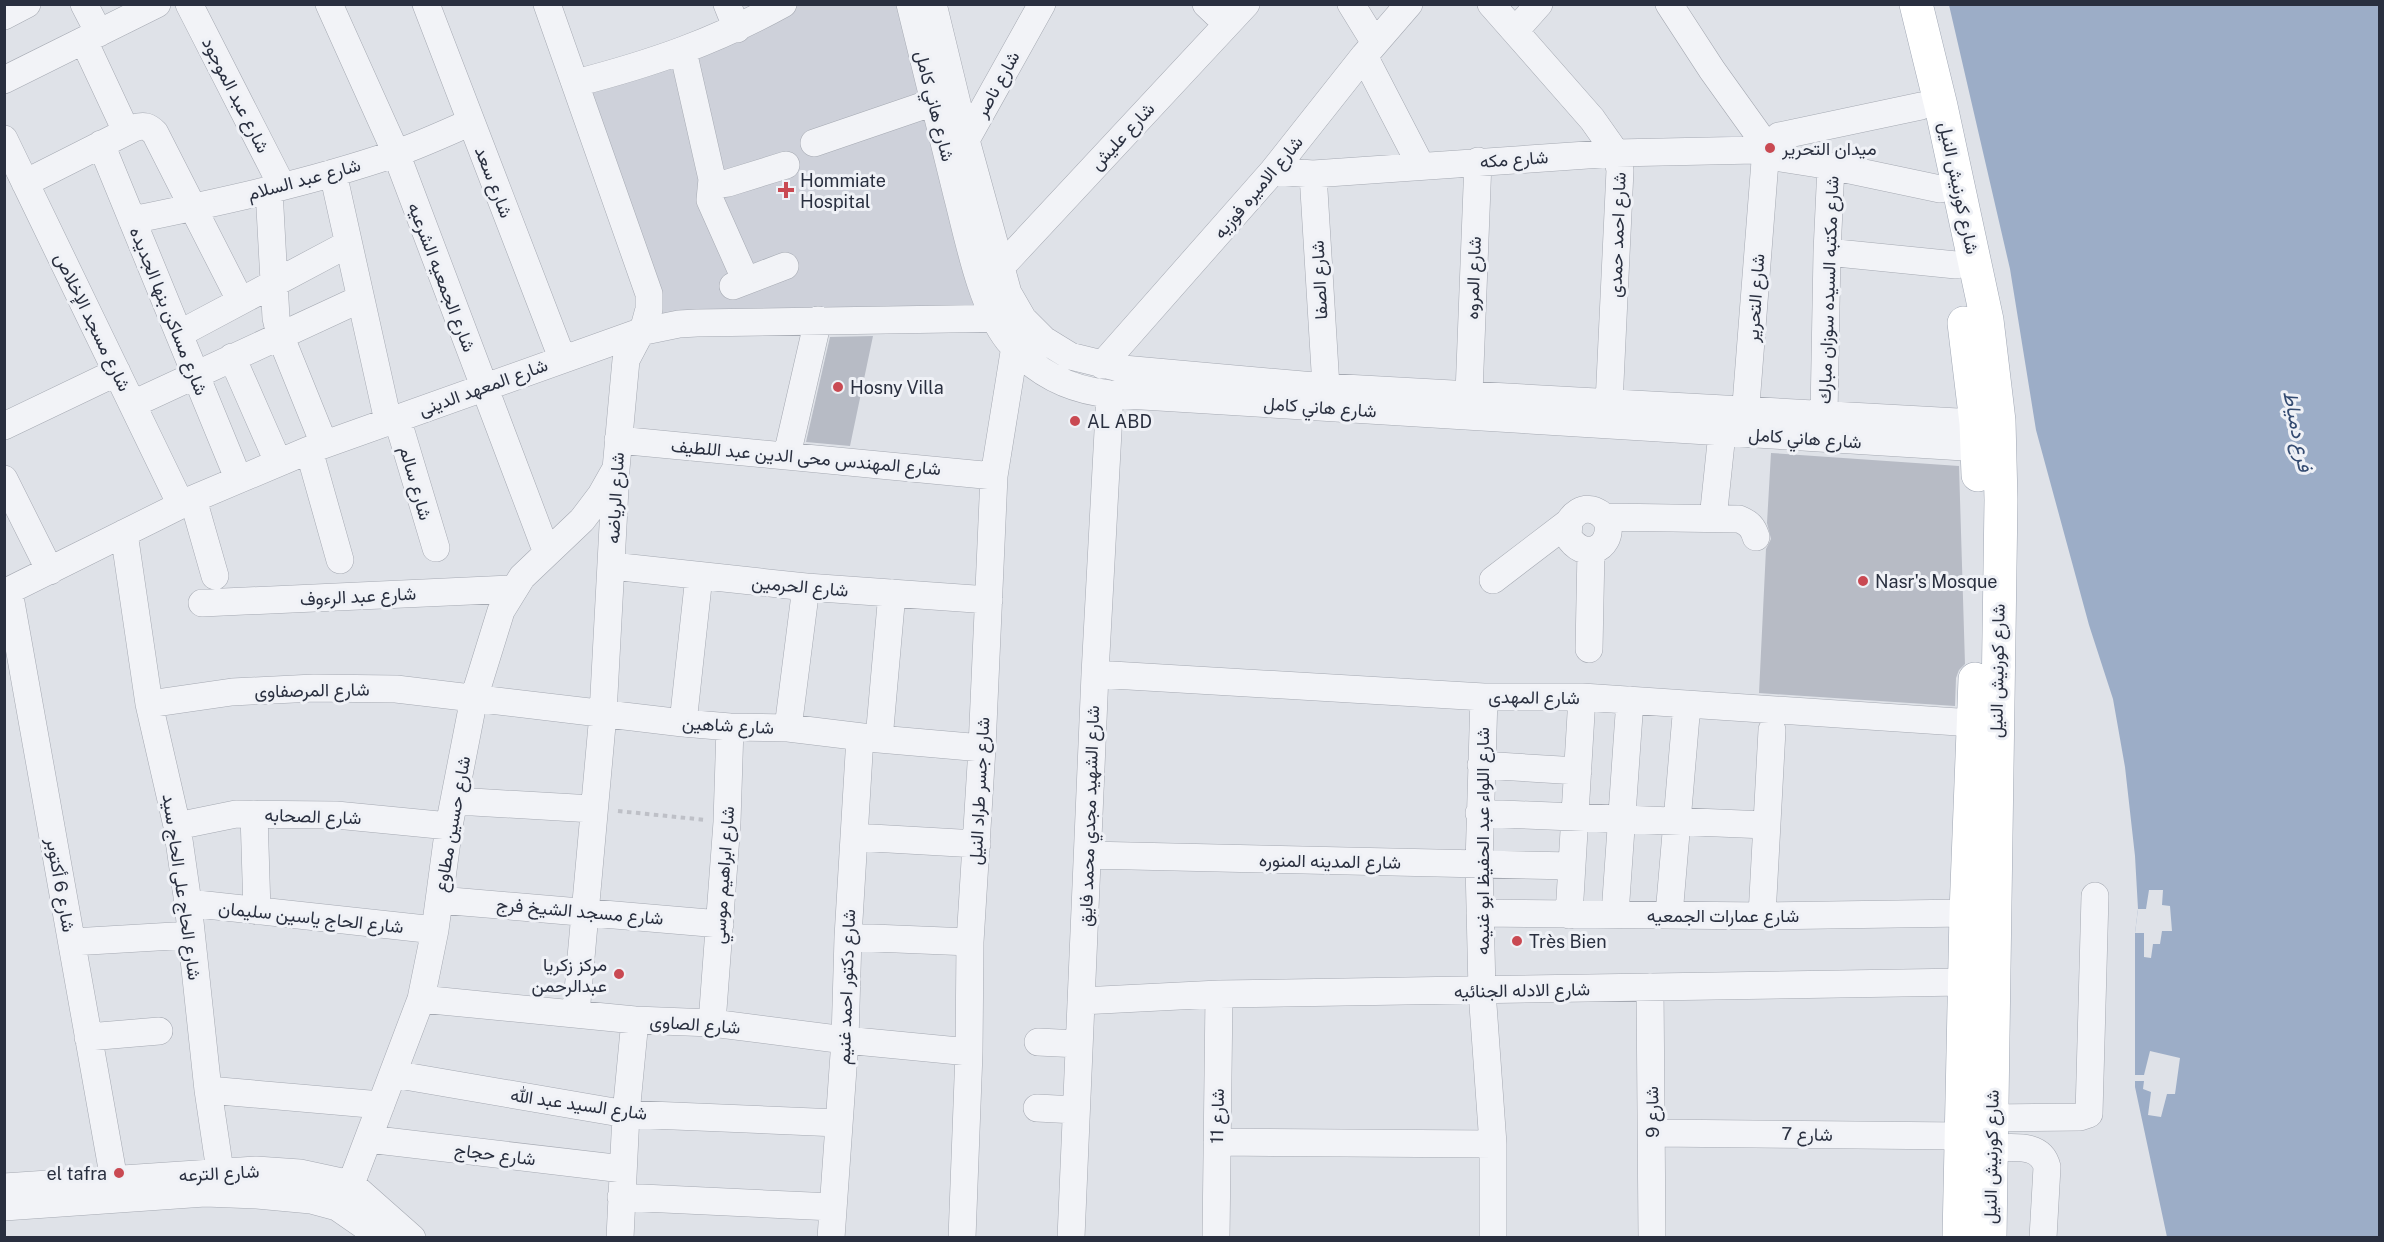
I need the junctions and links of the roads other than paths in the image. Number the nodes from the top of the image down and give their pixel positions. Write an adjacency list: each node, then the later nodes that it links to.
1 (27, 4): 22 (street)
2 (84, 4): 26 (street)
3 (158, 4): 26 (street)
4 (189, 4): 51 (street, شارع عبد الموجود)
5 (329, 4): 40 (street, شارع الجمعيه الشرعيه)
6 (426, 4): 33 (street, شارع سعد)
7 (547, 4): 30 (street, شارع الرياضه)
8 (728, 4): 24 (street)
9 (783, 4): 24 (street)
10 (910, 4): 31 (street, شارع هاني كامل)
11 (933, 4): 39 (street, شارع هاني كامل)
12 (1042, 4): 39 (street, شارع ناصر)
13 (1206, 4): 23 (street)
14 (1246, 4): 23 (street, شارع عليش)
15 (1351, 4): 27 (street)
16 (1409, 4): 27 (street, شارع الاميره فوزيه)
17 (1491, 4): 25 (street, شارع احمد حمدى)
18 (1539, 4): 25 (street)
19 (1669, 4): 38 (street)
20 (1897, 4): 32 (main road, شارع كورنيش النيل)
21 (1916, 4): 85 (main road, شارع كورنيش النيل)
22 (4, 16)
23 (1226, 23): 59 (street, شارع عليش)
24 (737, 29): 28 (street)
25 (1515, 31): 41 (street, شارع احمد حمدى)
26 (92, 37): 29 (street); 34 (street)
27 (1370, 50): 44 (street); 46 (street, شارع الاميره فوزيه)
28 (683, 51): 30 (street); 49 (street)
29 (4, 80)
30 (576, 83): 66 (street, شارع الرياضه)
31 (934, 102): 36 (street); 39 (street, شارع هاني كامل)
32 (1921, 106): 38 (street, شارع مكه); 52 (main road, شارع كورنيش النيل)
33 (471, 122): 40 (street, شارع عبد السلام); 71 (street, شارع سعد)
34 (126, 131): 37 (street); 53 (street)
35 (4, 139): 50 (street, شارع مسجد الإخلاص)
36 (814, 143)
37 (101, 144): 50 (street); 54 (street, شارع مساكن بنها الجديده)
38 (1768, 148): 41 (street, شارع مكه); 45 (street); 84 (street, شارع التحرير)
39 (957, 150): 59 (street, شارع هاني كامل); 63 (street, شارع هاني كامل)
40 (396, 153): 47 (street, شارع عبد السلام); 75 (street, شارع الجمعيه الشرعيه)
41 (1616, 153): 42 (street, شارع مكه); 80 (street, شارع احمد حمدى)
42 (1478, 161): 44 (street, شارع مكه); 78 (street, شارع المروه)
43 (786, 165): 49 (street)
44 (1421, 166): 48 (street, شارع مكه)
45 (1831, 166): 52 (street); 56 (street, شارع مكتبه السيده سوزان مبارك)
46 (1274, 171): 48 (street, شارع مكه); 72 (street, شارع الاميره فوزيه)
47 (333, 173): 51 (street, شارع عبد السلام); 55 (street, شارع سالم)
48 (1313, 174): 77 (street, شارع الصفا)
49 (712, 179): 57 (street)
50 (25, 183): 73 (street, شارع مسجد الإخلاص)
51 (276, 188): 53 (street, شارع عبد السلام); 60 (street)
52 (1940, 189): 58 (main road, شارع كورنيش النيل)
53 (192, 208): 54 (street, شارع عبد السلام); 62 (street)
54 (132, 220): 67 (street, شارع مساكن بنها الجديده)
55 (348, 244): 60 (street); 61 (street, شارع سالم)
56 (1827, 252): 58 (street); 81 (street, شارع مكتبه السيده سوزان مبارك)
57 (786, 266)
58 (1956, 266): 85 (main road, شارع كورنيش النيل)
59 (1000, 268): 64 (street, شارع هاني كامل)
60 (275, 282): 62 (street); 68 (street)
61 (360, 298): 68 (street); 82 (street, شارع سالم)
62 (240, 300): 67 (street)
63 (994, 318): 64 (street, شارع المعهد الدينى); 65 (street, شارع المعهد الدينى); 69 (street, شارع هاني كامل)
64 (1023, 319): 72 (street, شارع هاني كامل)
65 (818, 320): 66 (street, شارع المعهد الدينى); 88 (street)
66 (640, 332): 71 (street, شارع المعهد الدينى); 86 (street, شارع الرياضه)
67 (179, 334): 74 (street, شارع مساكن بنها الجديده)
68 (280, 335): 70 (street); 87 (street)
69 (1015, 346): 76 (street, شارع هاني كامل); 91 (street, شارع جسر طراد النيل)
70 (232, 357): 74 (street); 89 (street)
71 (562, 358): 75 (street, شارع المعهد الدينى)
72 (1101, 365): 77 (street, شارع هاني كامل)
73 (117, 372): 79 (street, شارع مسجد الإخلاص); 83 (street)
74 (195, 374): 79 (street); 92 (street, شارع مساكن بنها الجديده)
75 (484, 387): 82 (street, شارع المعهد الدينى); 102 (street, شارع الجمعيه الشرعيه)
76 (1110, 394): 77 (street, شارع هاني كامل); 116 (street, شارع الشهيد مجدي محمد فايق)
77 (1337, 394): 78 (street, شارع هاني كامل); 84 (street, شارع هاني كامل)
78 (1468, 394): 80 (street, شارع هاني كامل)
79 (133, 404): 94 (street, شارع مسجد الإخلاص)
80 (1609, 404): 84 (street, شارع هاني كامل)
81 (1824, 415): 84 (street, شارع هاني كامل); 85 (street, شارع هاني كامل)
82 (393, 420): 87 (street, شارع المعهد الدينى); 100 (street, شارع سالم)
83 (4, 426)
84 (1737, 426): 85 (street, شارع هاني كامل); 96 (street, شارع التحرير)
85 (1988, 436): 125 (main road, شارع كورنيش النيل); 187 (main road, شارع كورنيش النيل)
86 (618, 440): 88 (street, شارع المهندس محى الدين عبد اللطيف); 90 (street, شارع الرياضه)
87 (316, 447): 89 (street, شارع المعهد الدينى); 103 (street)
88 (787, 455): 91 (street, شارع المهندس محى الدين عبد اللطيف)
89 (278, 462): 92 (street, شارع المعهد الدينى)
90 (616, 469): 102 (street, شارع حسين مطاوع); 104 (street, شارع الرياضه)
91 (994, 476): 113 (street, شارع جسر طراد النيل)
92 (238, 478): 94 (street, شارع المعهد الدينى)
93 (4, 479): 105 (street)
94 (187, 502): 98 (street, شارع المعهد الدينى); 106 (street, شارع مسجد الإخلاص)
95 (1605, 517): 96 (street); 97 (street); 101 (street)
96 (1713, 519): 99 (street)
97 (1569, 522): 101 (street); 108 (street)
98 (124, 533): 105 (street, شارع المعهد الدينى); 121 (street, شارع الحاج على الحاج سيد)
99 (1756, 537)
100 (436, 548)
101 (1591, 550): 115 (street)
102 (547, 553): 110 (street, شارع حسين مطاوع)
103 (340, 560)
104 (612, 566): 107 (street, شارع الحرمين); 123 (street, شارع الرياضه)
105 (50, 571): 111 (street, شارع المعهد الدينى)
106 (215, 576)
107 (699, 576): 109 (street, شارع الحرمين); 124 (street)
108 (1493, 580)
109 (806, 587): 112 (street, شارع الحرمين); 127 (street)
110 (513, 589): 114 (street, شارع عبد الرءوف); 119 (street, شارع حسين مطاوع)
111 (7, 592): 162 (street, شارع 6 أكتوبر)
112 (892, 593): 113 (street, شارع الحرمين); 129 (street, شارع دكتور احمد غنيم)
113 (989, 600): 130 (street, شارع جسر طراد النيل)
114 (202, 603)
115 (1588, 650)
116 (1095, 674): 117 (street, شارع المهدى); 144 (street, شارع الشهيد مجدي محمد فايق)
117 (1484, 697): 118 (street, شارع المهدى); 131 (street, شارع اللواء عبد الحفيظ ابو غنيمه)
118 (1582, 697): 120 (street, شارع المهدى); 132 (street)
119 (474, 698): 121 (street, شارع المرصفاوى); 123 (street, شارع شاهين); 134 (street, شارع حسين مطاوع)
120 (1630, 700): 122 (street, شارع المهدى); 138 (street)
121 (149, 704): 141 (street, شارع الحاج على الحاج سيد)
122 (1687, 704): 125 (street, شارع المهدى); 139 (street)
123 (603, 714): 124 (street, شارع شاهين); 133 (street, شارع الرياضه)
124 (684, 723): 126 (street, شارع شاهين)
125 (1973, 723): 153 (main road, شارع كورنيش النيل)
126 (730, 727): 127 (street, شارع شاهين); 158 (street, شارع ابراهيم موسي)
127 (788, 728): 129 (street, شارع شاهين)
128 (1772, 730): 140 (street)
129 (869, 738): 130 (street, شارع شاهين); 142 (street, شارع دكتور احمد غنيم)
130 (982, 748): 143 (street, شارع جسر طراد النيل)
131 (1481, 765): 132 (street); 135 (street, شارع اللواء عبد الحفيظ ابو غنيمه)
132 (1578, 771): 137 (street)
133 (593, 809): 134 (street, شارع الصحابه); 151 (street, شارع الرياضه)
134 (453, 813): 136 (street, شارع الصحابه); 148 (street, شارع حسين مطاوع)
135 (1479, 813): 137 (street); 145 (street, شارع اللواء عبد الحفيظ ابو غنيمه)
136 (254, 814): 141 (street, شارع الصحابه); 150 (street)
137 (1575, 817): 138 (street); 146 (street)
138 (1622, 819): 139 (street); 154 (street)
139 (1677, 822): 140 (street); 156 (street)
140 (1766, 825): 157 (street)
141 (177, 826): 149 (street, شارع الحاج على الحاج سيد)
142 (854, 837): 143 (street); 161 (street, شارع دكتور احمد غنيم)
143 (977, 844): 163 (street, شارع جسر طراد النيل)
144 (1088, 855): 145 (street, شارع المدينه المنوره); 169 (street, شارع الشهيد مجدي محمد فايق)
145 (1479, 864): 146 (street, شارع المدينه المنوره); 152 (street, شارع اللواء عبد الحفيظ ابو غنيمه)
146 (1572, 866): 155 (street)
147 (2095, 896): 187 (street)
148 (439, 900): 151 (street, شارع مسجد الشيخ فرج); 159 (street, شارع حسين مطاوع)
149 (188, 903): 150 (street, شارع الحاج ياسين سليمان); 160 (street, شارع الحاج على الحاج سيد)
150 (257, 911): 159 (street, شارع الحاج ياسين سليمان)
151 (585, 911): 158 (street, شارع مسجد الشيخ فرج); 170 (street, شارع الرياضه)
152 (1480, 913): 155 (street, شارع عمارات الجمعيه); 166 (street, شارع اللواء عبد الحفيظ ابو غنيمه)
153 (1966, 913): 157 (street, شارع عمارات الجمعيه); 164 (main road, شارع كورنيش النيل)
154 (1615, 914): 155 (street, شارع عمارات الجمعيه); 156 (street, شارع عمارات الجمعيه)
155 (1569, 915)
156 (1669, 915): 157 (street, شارع عمارات الجمعيه)
157 (1762, 915)
158 (720, 924): 172 (street, شارع ابراهيم موسي)
159 (435, 930): 168 (street, شارع حسين مطاوع)
160 (190, 935): 162 (street); 180 (street, شارع الحاج على الحاج سيد)
161 (848, 937): 163 (street); 175 (street, شارع دكتور احمد غنيم)
162 (72, 942): 174 (street, شارع 6 أكتوبر)
163 (970, 942): 178 (street, شارع جسر طراد النيل)
164 (1964, 982): 165 (street, شارع الادله الجنائيه); 188 (main road, شارع كورنيش النيل)
165 (1650, 987): 166 (street, شارع الادله الجنائيه); 186 (street, شارع 9)
166 (1482, 991): 167 (street, شارع الادله الجنائيه); 191 (street, شارع اللواء عبد الحفيظ ابو غنيمه)
167 (1219, 994): 169 (street, شارع الادله الجنائيه); 190 (street, شارع 11)
168 (421, 999): 170 (street, شارع الصاوى); 179 (street, شارع حسين مطاوع)
169 (1081, 1001): 177 (street, شارع الشهيد مجدي محمد فايق)
170 (576, 1013): 171 (street, شارع الصاوى)
171 (635, 1020): 172 (street, شارع الصاوى); 184 (street)
172 (712, 1023): 175 (street, شارع الصاوى)
173 (159, 1031): 174 (street)
174 (88, 1037): 194 (street, شارع 6 أكتوبر)
175 (845, 1040): 178 (street, شارع الصاوى); 185 (street, شارع دكتور احمد غنيم)
176 (1038, 1042): 177 (street)
177 (1079, 1044): 183 (street, شارع الشهيد مجدي محمد فايق)
178 (969, 1052): 205 (street, شارع جسر طراد النيل)
179 (393, 1074): 181 (street, شارع حسين مطاوع); 184 (street, شارع السيد عبد الله)
180 (208, 1090): 181 (street); 193 (street, شارع الحاج على الحاج سيد)
181 (381, 1105): 189 (street, شارع حسين مطاوع)
182 (1037, 1108): 183 (street)
183 (1076, 1110): 206 (street, شارع الشهيد مجدي محمد فايق)
184 (626, 1114): 185 (street, شارع السيد عبد الله); 192 (street)
185 (838, 1124): 199 (street, شارع دكتور احمد غنيم)
186 (1653, 1133): 188 (street, شارع 7); 209 (street, شارع 9)
187 (1991, 1133): 211 (main road, شارع كورنيش النيل); 212 (street)
188 (1961, 1136): 210 (main road, شارع كورنيش النيل)
189 (368, 1139): 192 (street, شارع حجاج); 195 (street, شارع حسين مطاوع)
190 (1217, 1142): 191 (street); 207 (street, شارع 11)
191 (1493, 1144): 208 (street, شارع اللواء عبد الحفيظ ابو غنيمه)
192 (623, 1169): 197 (street)
193 (220, 1171): 194 (street, شارع الترعه); 195 (street, شارع الترعه)
194 (114, 1180): 196 (street, شارع الترعه)
195 (351, 1184): 200 (street, شارع حسين مطاوع); 202 (street, شارع الترعه)
196 (4, 1187)
197 (621, 1197): 199 (street); 203 (street)
198 (4, 1207): 200 (street, شارع الترعه)
199 (832, 1207): 204 (street, شارع دكتور احمد غنيم)
200 (337, 1208): 201 (street, شارع الترعه)
201 (382, 1238)
202 (412, 1238)
203 (620, 1238)
204 (831, 1238)
205 (962, 1238)
206 (1071, 1238)
207 (1216, 1238)
208 (1493, 1238)
209 (1652, 1238)
210 (1959, 1238)
211 (1990, 1238)
212 (2043, 1238)

